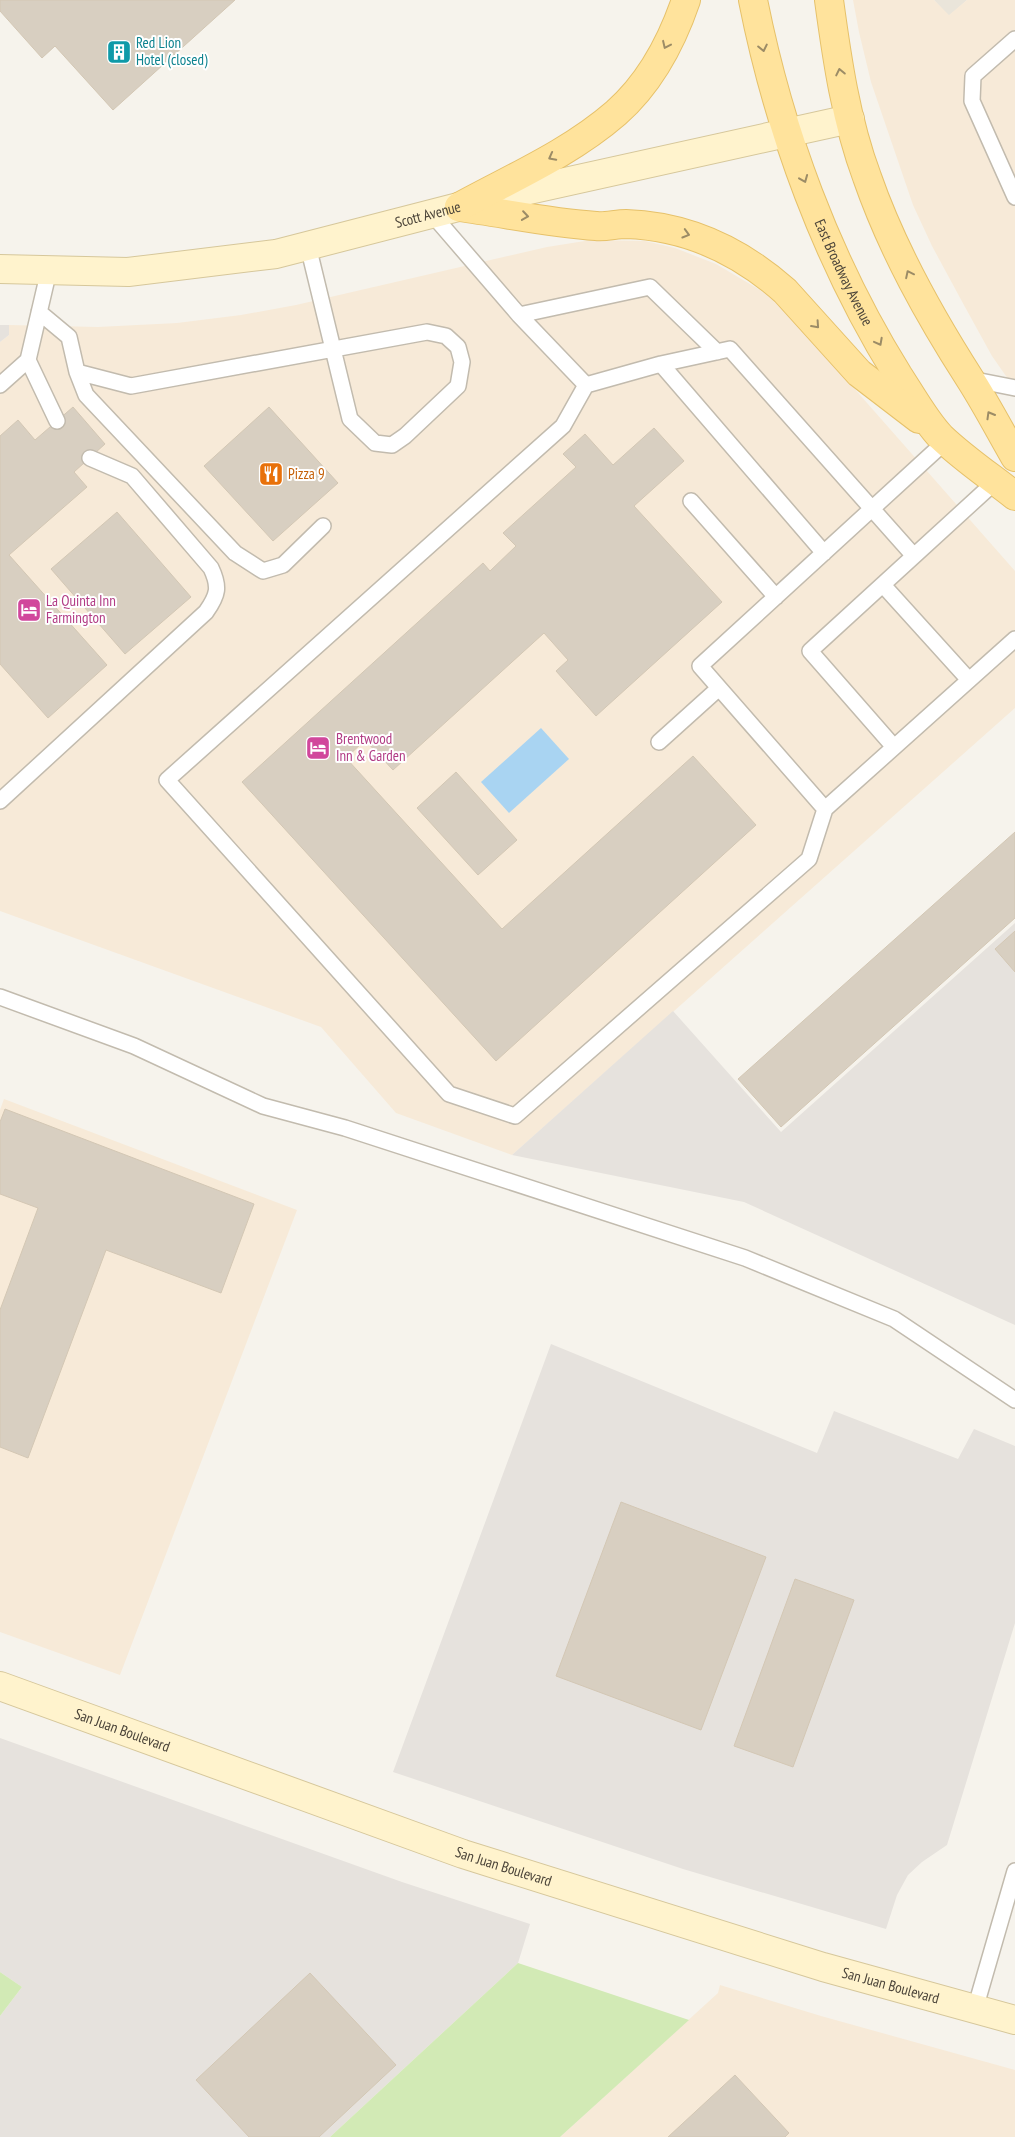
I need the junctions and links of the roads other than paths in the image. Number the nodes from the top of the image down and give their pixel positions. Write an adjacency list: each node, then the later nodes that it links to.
1 (686, 0): 9 (main road, one-way to 9)
2 (753, 0): 6 (main road, East Broadway Avenue, one-way to 6)
3 (829, 0): 5 (main road, one-way to 3)
4 (1015, 39): 7 (lane)
5 (850, 120): 6 (main road, Scott Avenue); 21 (main road, one-way to 5)
6 (786, 133): 9 (main road, Scott Avenue); 26 (main road, East Broadway Avenue, one-way to 26)
7 (1010, 172): 8 (lane)
8 (1015, 198)
9 (459, 207): 10 (main road, Scott Avenue); 26 (main road, one-way to 26)
10 (432, 214): 11 (main road, Scott Avenue); 15 (lane)
11 (308, 246): 13 (main road, Scott Avenue); 16 (lane)
12 (0, 269): 13 (main road, Scott Avenue)
13 (49, 270): 14 (lane)
14 (39, 312): 18 (lane); 20 (lane)
15 (519, 315): 17 (lane); 23 (lane)
16 (333, 349): 16 (lane); 20 (lane)
17 (717, 352): 19 (lane); 31 (lane)
18 (28, 360): 22 (lane); 25 (lane)
19 (661, 364): 23 (lane); 33 (lane)
20 (77, 372): 32 (lane)
21 (970, 379): 24 (lane); 27 (main road, one-way to 21)
22 (0, 385)
23 (586, 385): 43 (lane)
24 (1015, 388)
25 (57, 421)
26 (943, 439): 29 (main road, East Broadway Avenue); 31 (lane)
27 (1015, 457)
28 (90, 458): 42 (lane)
29 (1005, 489): 34 (lane)
30 (690, 501): 36 (lane)
31 (872, 509): 33 (lane); 34 (lane)
32 (323, 526)
33 (824, 553): 36 (lane)
34 (914, 556): 35 (lane)
35 (883, 585): 38 (lane); 41 (lane)
36 (776, 596): 39 (lane)
37 (1015, 639): 38 (lane)
38 (969, 680): 41 (lane)
39 (719, 688): 40 (lane); 43 (lane)
40 (659, 742)
41 (894, 747): 43 (lane)
42 (0, 801)
43 (825, 809)
44 (0, 997): 45 (lane)
45 (1015, 1400)
46 (0, 1686): 48 (main road, San Juan Boulevard)
47 (1015, 1871): 48 (lane)
48 (975, 2009): 49 (main road, San Juan Boulevard)
49 (1015, 2020)

